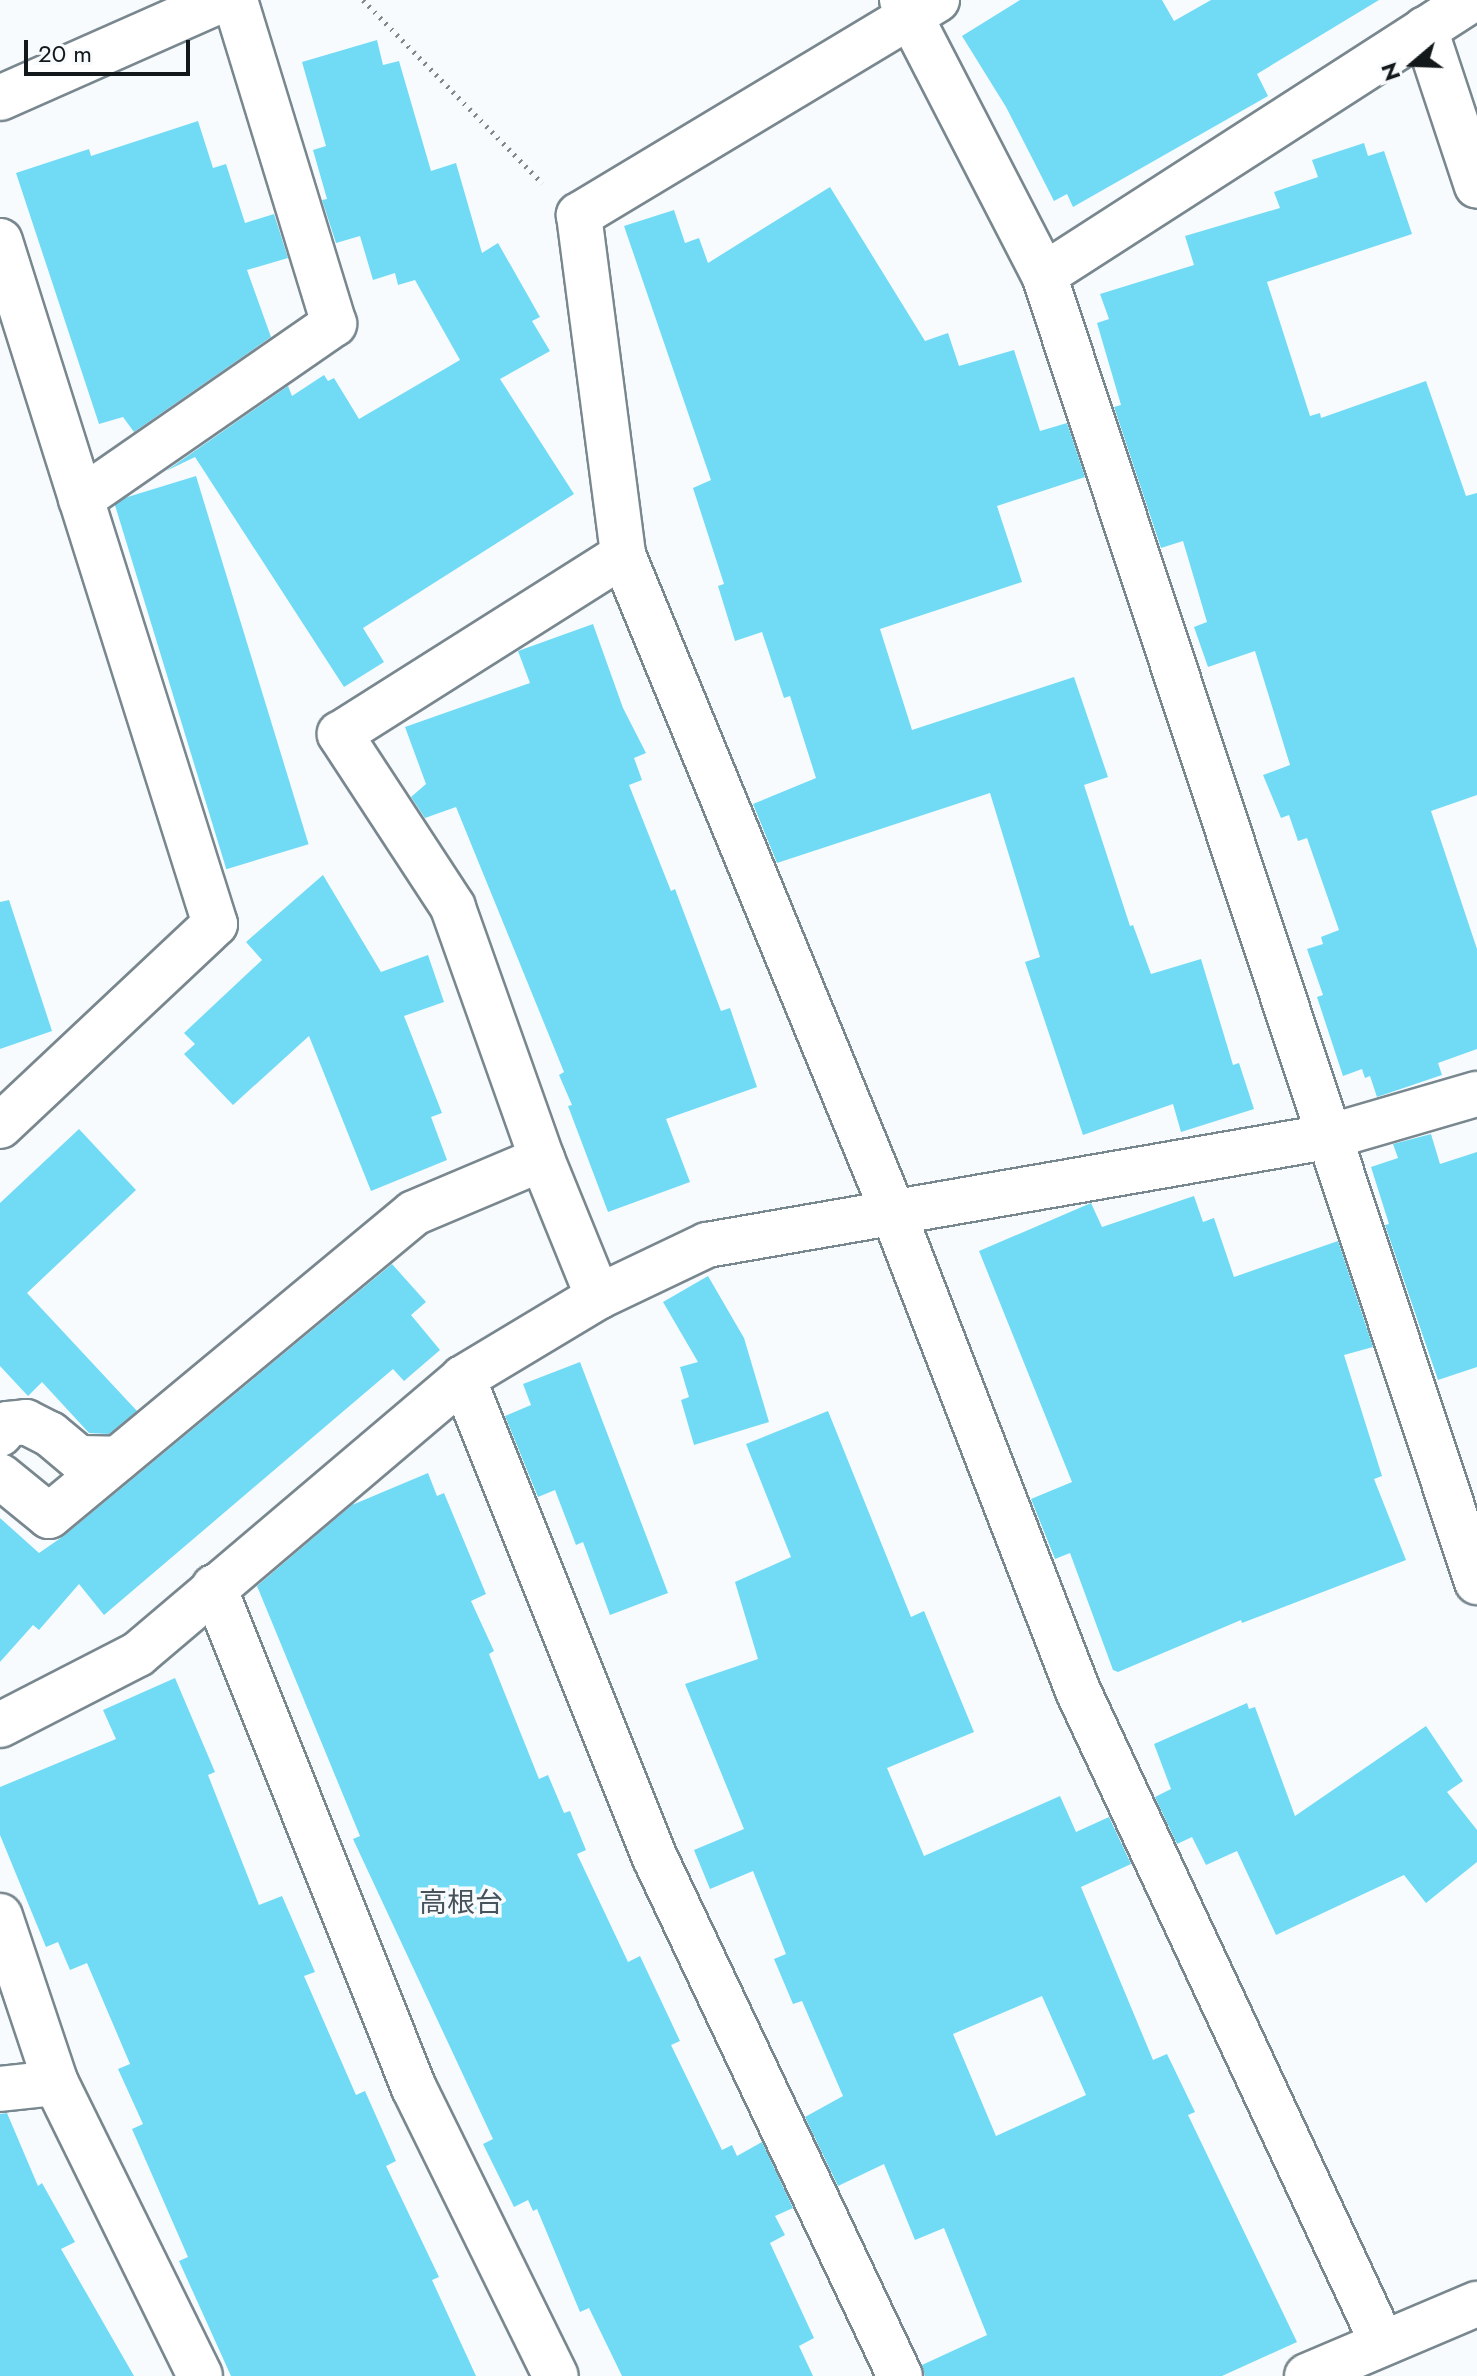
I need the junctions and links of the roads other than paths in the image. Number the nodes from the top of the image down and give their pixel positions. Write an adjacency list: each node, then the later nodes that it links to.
1 (221, 0): 6 (street)
2 (235, 0): 10 (street)
3 (1471, 0): 5 (street)
4 (917, 5): 9 (street); 11 (street)
5 (1425, 29): 7 (street); 9 (street)
6 (0, 98)
7 (1477, 186)
8 (0, 241): 10 (street)
9 (1044, 275): 14 (street)
10 (81, 499): 13 (street)
11 (623, 555): 15 (street); 16 (street)
12 (1477, 1094): 14 (street)
13 (0, 1126)
14 (1332, 1136): 16 (street); 22 (street)
15 (542, 1159): 17 (street); 20 (street)
16 (893, 1212): 17 (street); 29 (street)
17 (598, 1297): 18 (street)
18 (463, 1378): 23 (street); 32 (street)
19 (0, 1434): 20 (street)
20 (118, 1459): 21 (street)
21 (0, 1476)
22 (1477, 1582)
23 (214, 1587): 24 (street); 31 (street)
24 (0, 1725)
25 (0, 1916): 26 (street)
26 (56, 2083): 27 (street); 30 (street)
27 (0, 2089)
28 (1477, 2304): 29 (street)
29 (1382, 2342): 33 (street)
30 (200, 2376)
31 (556, 2376)
32 (900, 2376)
33 (1307, 2376)

